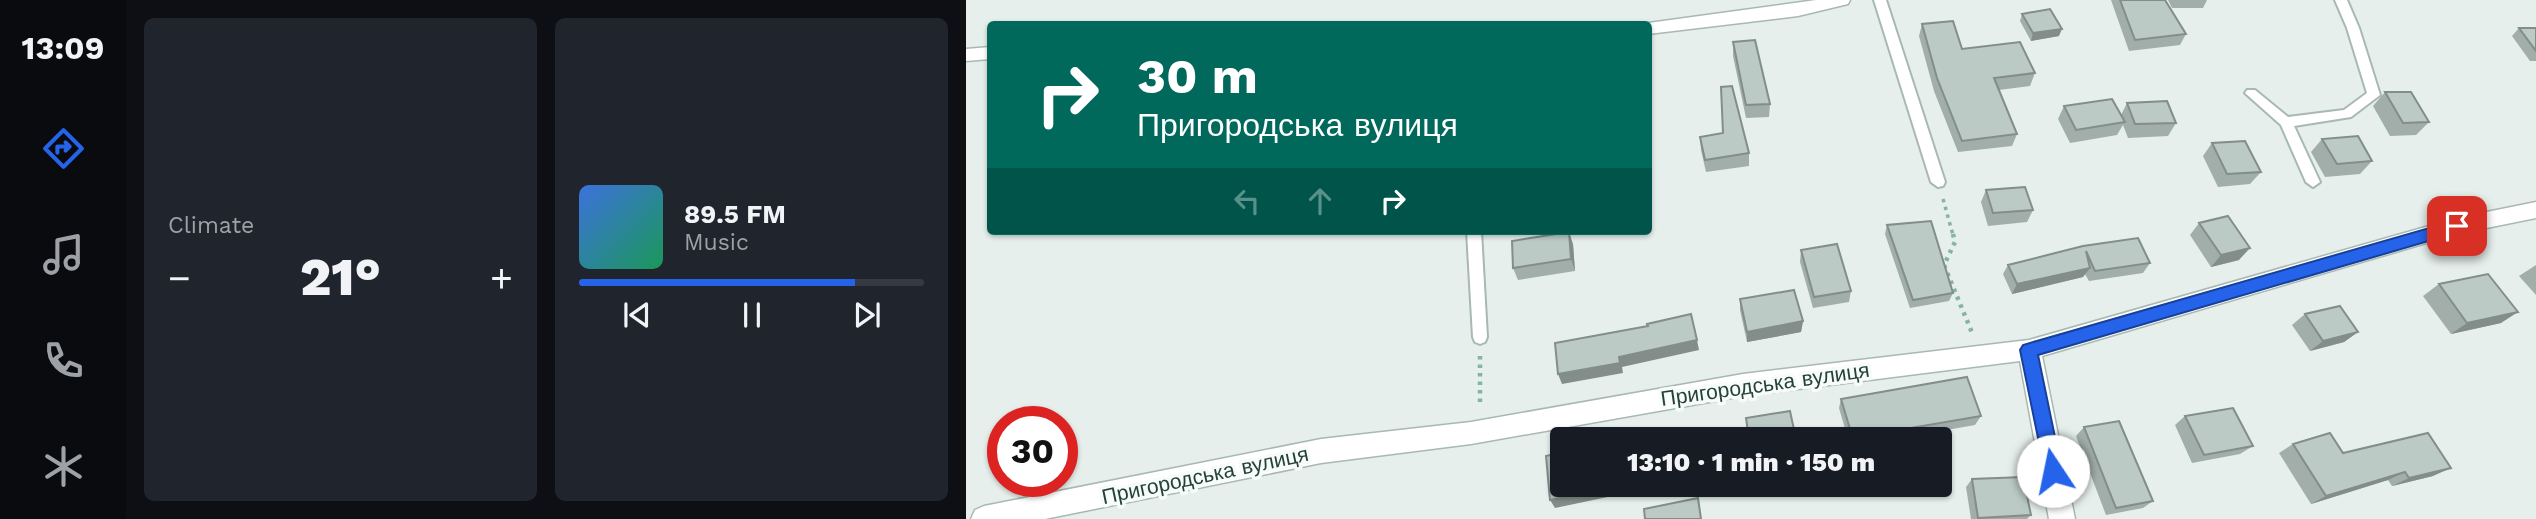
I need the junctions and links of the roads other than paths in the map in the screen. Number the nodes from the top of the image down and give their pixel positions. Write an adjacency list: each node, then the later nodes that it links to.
1 (1842, 0): 4 (street)
2 (1880, 0): 9 (lane)
3 (2341, 0): 8 (lane)
4 (1652, 28)
5 (987, 52): 6 (street)
6 (966, 55)
7 (2251, 93): 8 (lane)
8 (2286, 122): 10 (lane)
9 (1938, 182)
10 (2313, 182)
11 (2536, 211): 14 (street, Пригородська вулиця)
12 (1474, 235): 13 (lane)
13 (1480, 337)
14 (2029, 350): 15 (street, Пригородська вулиця); 16 (street)
15 (984, 519)
16 (2062, 519)

